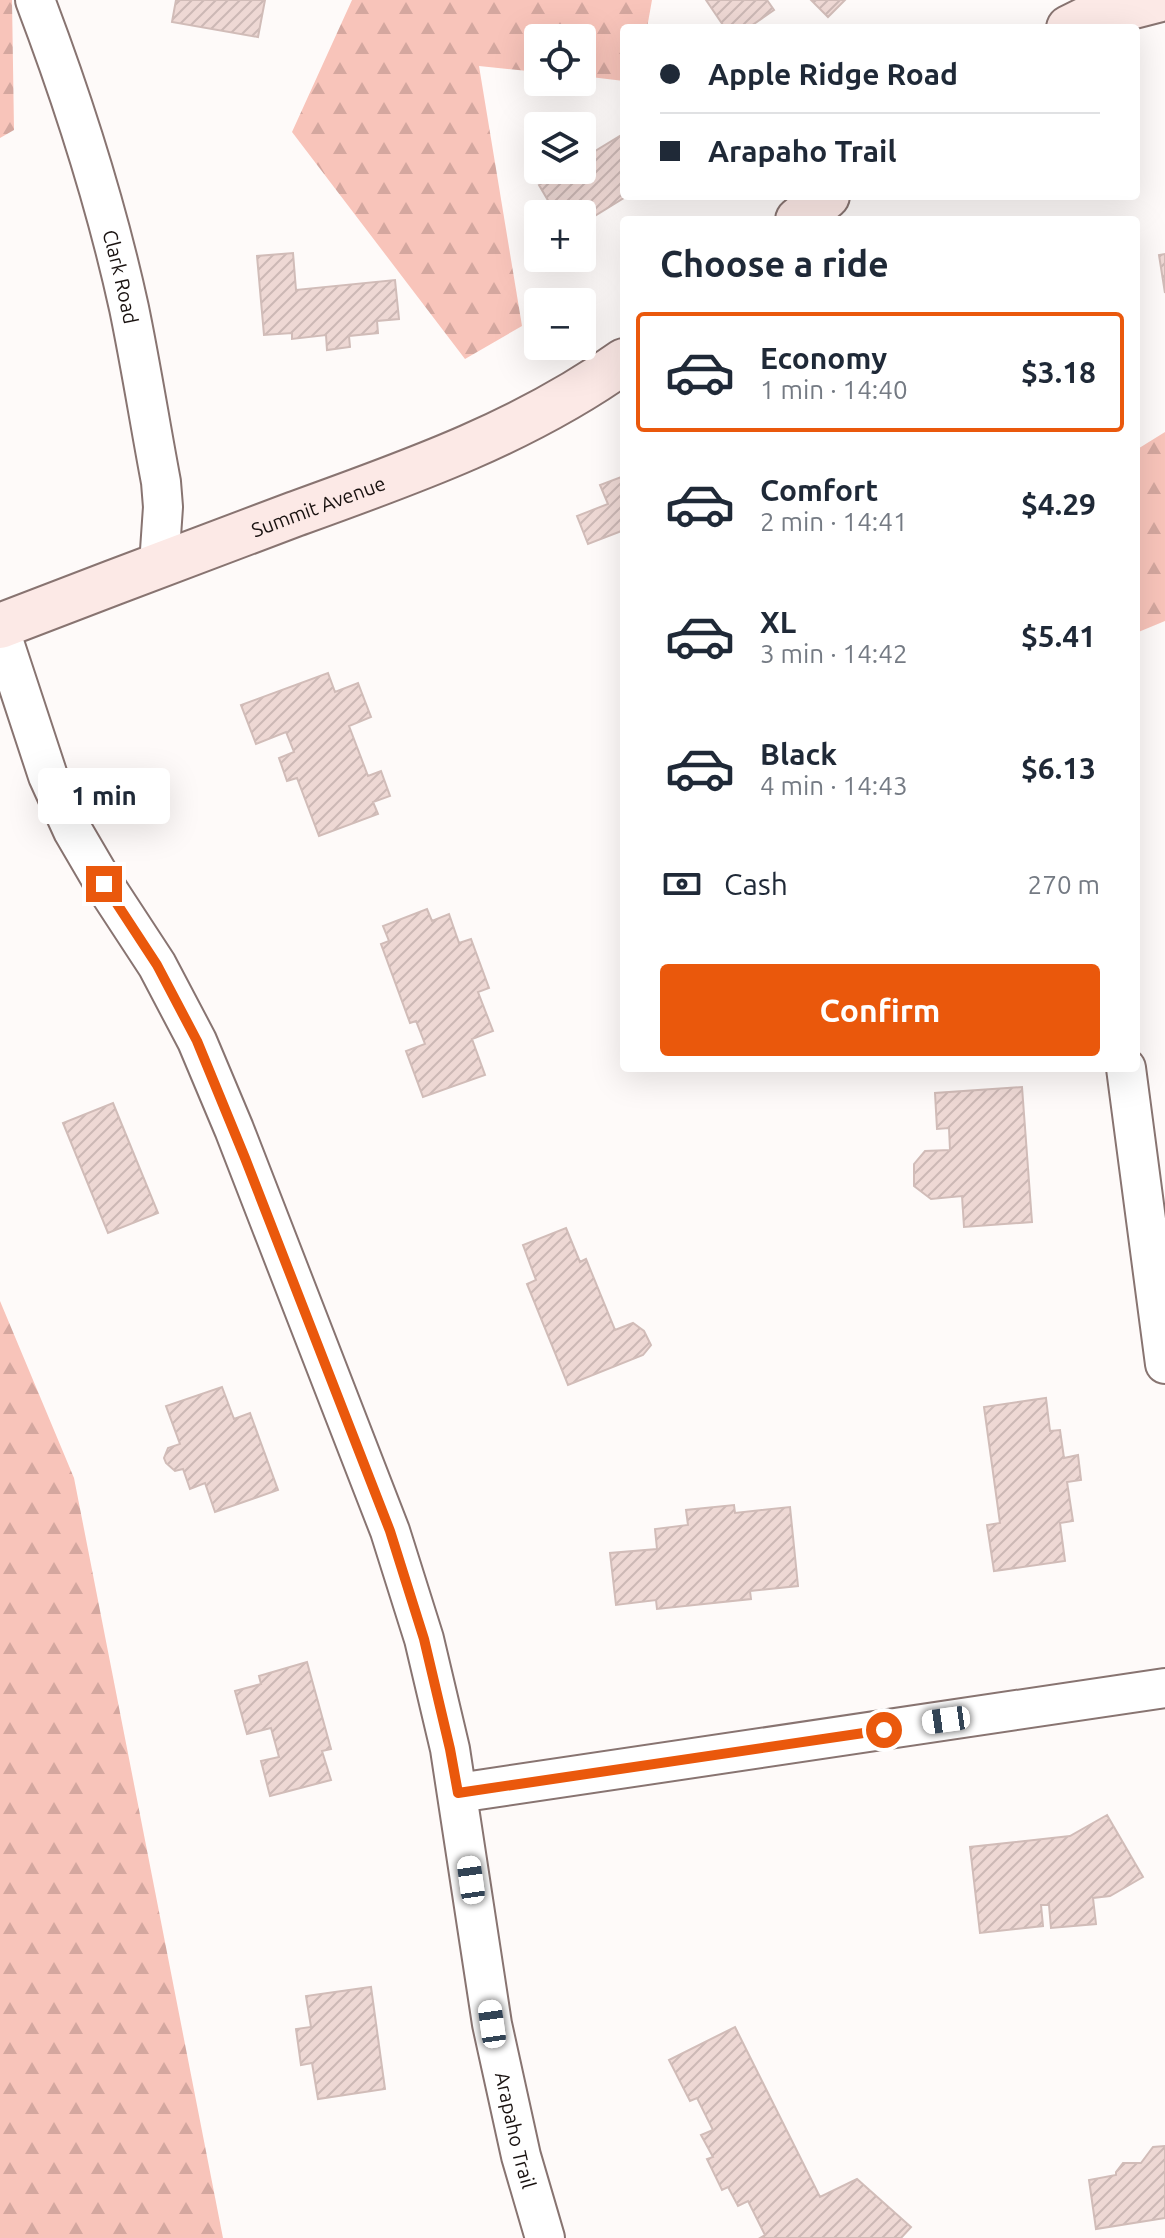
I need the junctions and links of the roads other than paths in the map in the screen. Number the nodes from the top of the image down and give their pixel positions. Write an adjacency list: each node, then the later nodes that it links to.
1 (35, 0): 7 (street, Clark Road)
2 (1157, 0): 3 (street)
3 (1077, 24)
4 (822, 200): 5 (street)
5 (803, 216)
6 (620, 364): 7 (street, Summit Avenue)
7 (159, 565): 8 (street, Summit Avenue)
8 (0, 628): 12 (street, Arapaho Trail)
9 (1127, 1072): 10 (street)
10 (1165, 1364)
11 (1165, 1688): 12 (street)
12 (458, 1793): 13 (street, Arapaho Trail)
13 (545, 2238)

